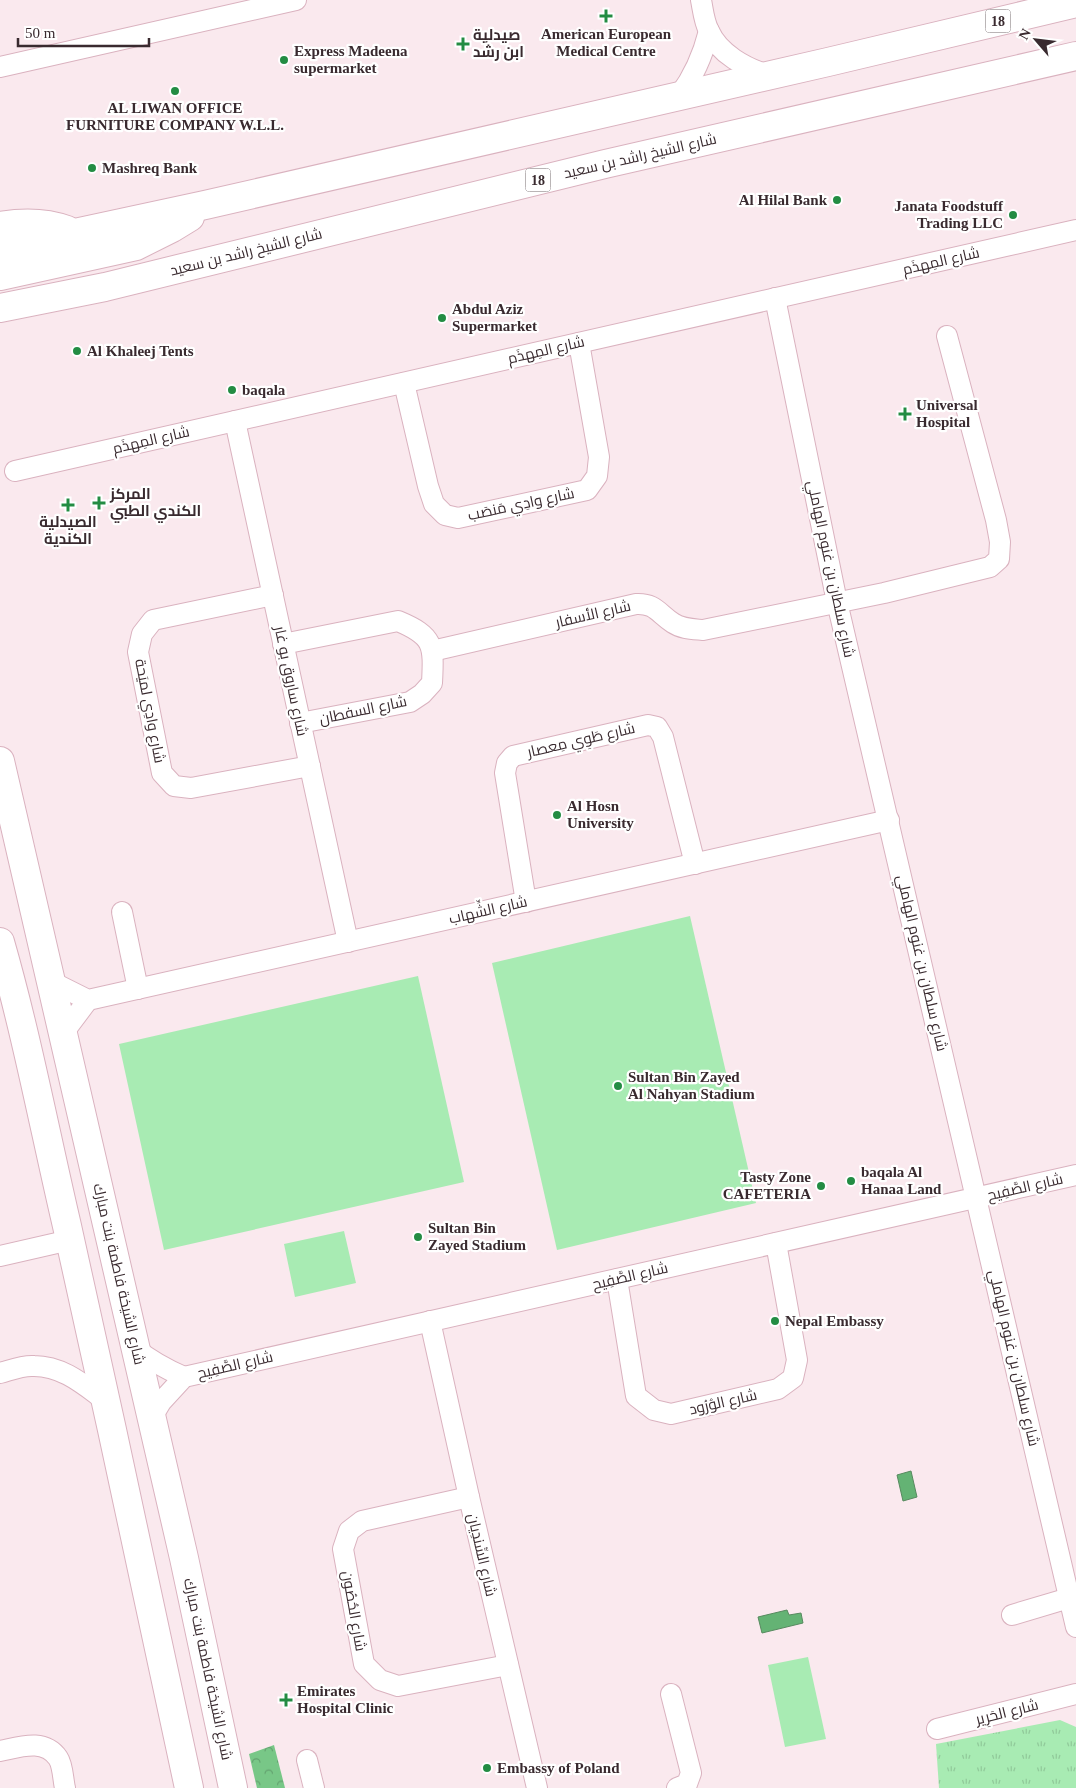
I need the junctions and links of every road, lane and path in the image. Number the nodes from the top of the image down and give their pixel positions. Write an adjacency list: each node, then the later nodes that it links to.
1 (296, 0): 6 (street)
2 (701, 0): 4 (street)
3 (1076, 3): 7 (main road, 18)
4 (709, 31): 7 (street); 8 (street)
5 (1076, 56): 16 (main road, شارع الشيخ راشد بن سعيد / 18)
6 (0, 67)
7 (768, 75): 8 (main road, 18)
8 (680, 96): 9 (main road, 18)
9 (205, 205): 12 (main road, 18); 14 (main road)
10 (0, 226): 12 (main road)
11 (1076, 230): 15 (street, شارع المِهذَم)
12 (78, 233): 13 (main road, 18)
13 (0, 249)
14 (0, 276)
15 (775, 298): 18 (street, شارع المِهذَم); 23 (street, شارع سلطان بن غنوم الهاملي)
16 (1, 308)
17 (947, 336): 23 (street, شارع الأسفار)
18 (579, 343): 19 (street, شارع المِهذَم); 19 (street, شارع وادِي مَنصَب)
19 (404, 383): 20 (street, شارع المِهذَم)
20 (235, 421): 21 (street, شارع المِهذَم); 22 (street, شارع ساروق بو غار)
21 (15, 471)
22 (273, 595): 24 (street, شارع ساروق بو غار); 28 (street, شارع وادِي لميَحة)
23 (837, 602): 25 (street, شارع الأسفار); 29 (street, شارع سلطان بن غنوم الهاملي)
24 (283, 644): 25 (street); 26 (street, شارع ساروق بو غار)
25 (432, 651): 26 (street, شارع السفطان)
26 (300, 723): 28 (street, شارع ساروق بو غار)
27 (0, 761): 35 (main road, شارع الشيخة فاطمة بنت مبارك)
28 (310, 766): 34 (street, شارع ساروق بو غار)
29 (889, 820): 30 (street, شارع الشِّهاب); 40 (street, شارع سلطان بن غنوم الهاملي)
30 (695, 864): 31 (street, شارع الشِّهاب); 31 (street, شارع طَوِي مِعصار)
31 (526, 902): 34 (street, شارع الشِّهاب)
32 (122, 912): 36 (street)
33 (0, 942): 41 (main road)
34 (348, 942): 36 (street, شارع الشِّهاب)
35 (52, 982): 37 (street); 38 (main road, شارع الشيخة فاطمة بنت مبارك)
36 (138, 989): 37 (street, شارع الشِّهاب)
37 (88, 1000): 38 (street)
38 (64, 1032): 46 (main road, شارع الشيخة فاطمة بنت مبارك)
39 (1076, 1176): 40 (street, شارع الصَّفِيح)
40 (977, 1198): 42 (street, شارع الصَّفِيح); 52 (street, شارع سلطان بن غنوم الهاملي)
41 (70, 1240): 43 (street); 49 (main road)
42 (776, 1243): 44 (street, شارع الصَّفِيح); 44 (street, شارع الوُرُود)
43 (0, 1256)
44 (617, 1279): 45 (street, شارع الصَّفِيح)
45 (430, 1321): 48 (street, شارع الصَّفِيح); 51 (street, شارع السِّندِيان)
46 (136, 1349): 48 (street, شارع الصَّفِيح); 50 (main road, شارع الشيخة فاطمة بنت مبارك)
47 (0, 1373): 49 (street)
48 (184, 1377): 50 (street, شارع الصَّفِيح)
49 (106, 1401): 62 (main road)
50 (152, 1416): 63 (main road, شارع الشيخة فاطمة بنت مبارك)
51 (469, 1497): 55 (street, شارع السِّندِيان); 55 (street, شارع الحُصُون)
52 (1069, 1598): 53 (street); 54 (street, شارع سلطان بن غنوم الهاملي)
53 (1012, 1615)
54 (1076, 1627)
55 (508, 1665): 65 (street, شارع السِّندِيان)
56 (671, 1694): 66 (street)
57 (1076, 1694): 58 (street, شارع الحَرِير)
58 (937, 1729)
59 (0, 1751): 61 (street)
60 (308, 1760): 64 (street)
61 (65, 1788)
62 (189, 1788)
63 (233, 1788)
64 (314, 1788)
65 (537, 1788)
66 (677, 1788)

